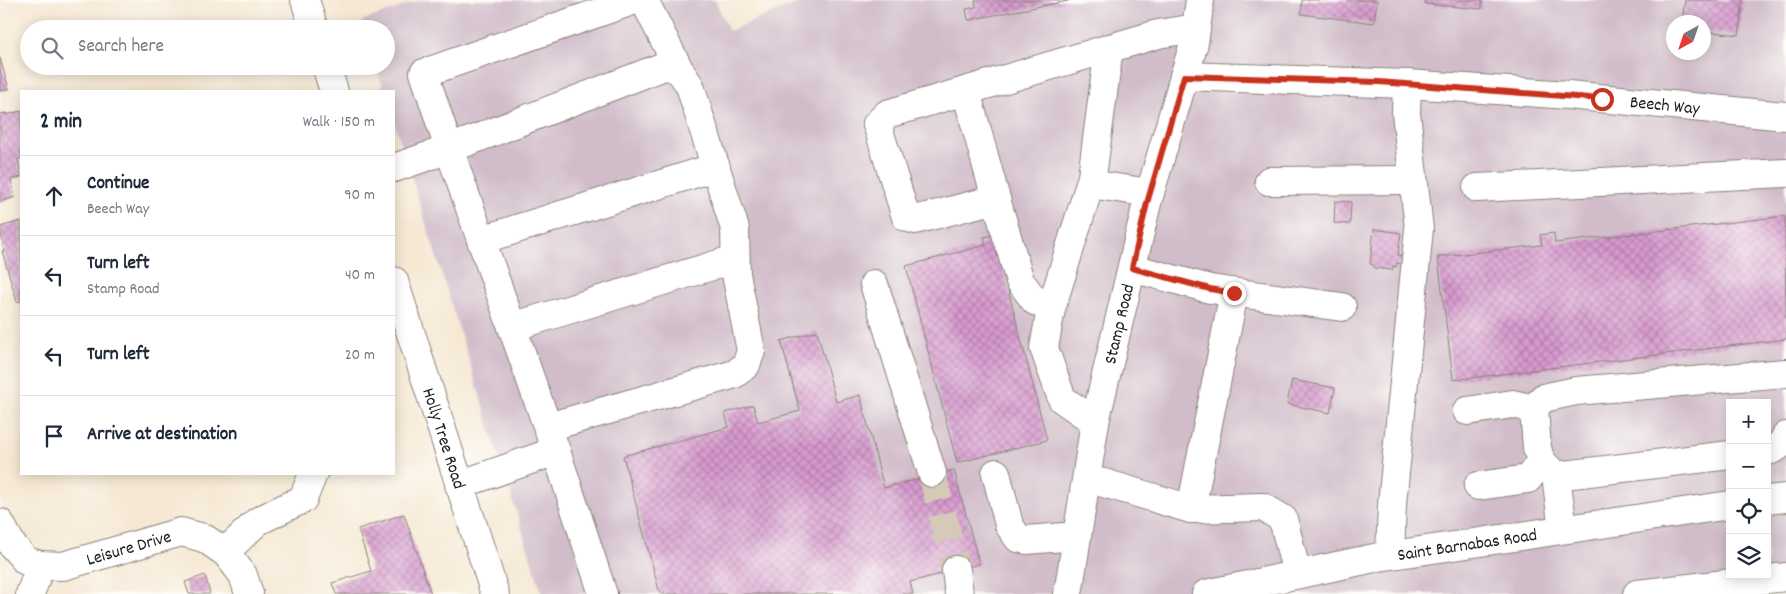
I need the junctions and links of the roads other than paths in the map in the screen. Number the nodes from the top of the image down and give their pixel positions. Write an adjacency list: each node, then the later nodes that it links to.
1 (305, 0): 5 (street)
2 (635, 0): 15 (street)
3 (644, 0): 8 (street)
4 (1200, 0): 6 (street, Stamp Road)
5 (311, 20)
6 (1196, 28): 7 (street); 10 (street, Stamp Road)
7 (1109, 48): 13 (street); 21 (street)
8 (680, 71): 15 (street); 16 (street)
9 (329, 75): 12 (street)
10 (1184, 76): 11 (street, Beech Way); 23 (street, Stamp Road)
11 (1407, 84): 14 (street, Beech Way); 19 (street)
12 (334, 90)
13 (966, 91): 24 (street); 24 (street)
14 (1786, 116)
15 (449, 149): 17 (street); 25 (street)
16 (716, 167): 25 (street); 26 (street)
17 (395, 168)
18 (1786, 173): 22 (street)
19 (1413, 180): 20 (street); 57 (street)
20 (1268, 181)
21 (1090, 184): 23 (street); 32 (street)
22 (1477, 188)
23 (1150, 192): 27 (street, Stamp Road)
24 (996, 199): 32 (street)
25 (481, 240): 33 (street)
26 (736, 259): 33 (street); 39 (street)
27 (1132, 268): 30 (street); 37 (street, Stamp Road)
28 (395, 284): 47 (street, Holly Tree Road)
29 (874, 284): 44 (street)
30 (1234, 293): 31 (street); 52 (street)
31 (1342, 307)
32 (1052, 309): 37 (street)
33 (512, 328): 39 (street)
34 (1786, 373): 35 (street)
35 (1534, 409): 36 (street); 42 (street)
36 (1468, 411)
37 (1095, 422): 46 (street, Stamp Road)
38 (1786, 436): 40 (street)
39 (552, 439): 47 (street); 64 (street)
40 (1771, 450)
41 (1726, 456): 42 (street)
42 (1548, 469): 48 (street); 54 (street)
43 (996, 473): 55 (street)
44 (932, 474)
45 (313, 475): 56 (street)
46 (1087, 478): 52 (street); 55 (street, Stamp Road)
47 (459, 485): 63 (street, Holly Tree Road)
48 (1478, 486)
49 (1786, 498): 50 (street)
50 (1771, 500)
51 (1726, 506): 54 (street, Saint Barnabas Road)
52 (1191, 509): 59 (street)
53 (0, 524): 58 (street, Leisure Drive)
54 (1563, 529): 57 (street, Saint Barnabas Road)
55 (1077, 536): 65 (street, Stamp Road)
56 (225, 552): 58 (street, Leisure Drive); 62 (street, Leisure Drive)
57 (1390, 555): 59 (street, Saint Barnabas Road)
58 (41, 565): 61 (street)
59 (1297, 574): 66 (street, Saint Barnabas Road)
60 (1786, 577): 67 (street)
61 (30, 594)
62 (248, 594)
63 (495, 594)
64 (604, 594)
65 (1068, 594)
66 (1206, 594)
67 (1637, 594)

